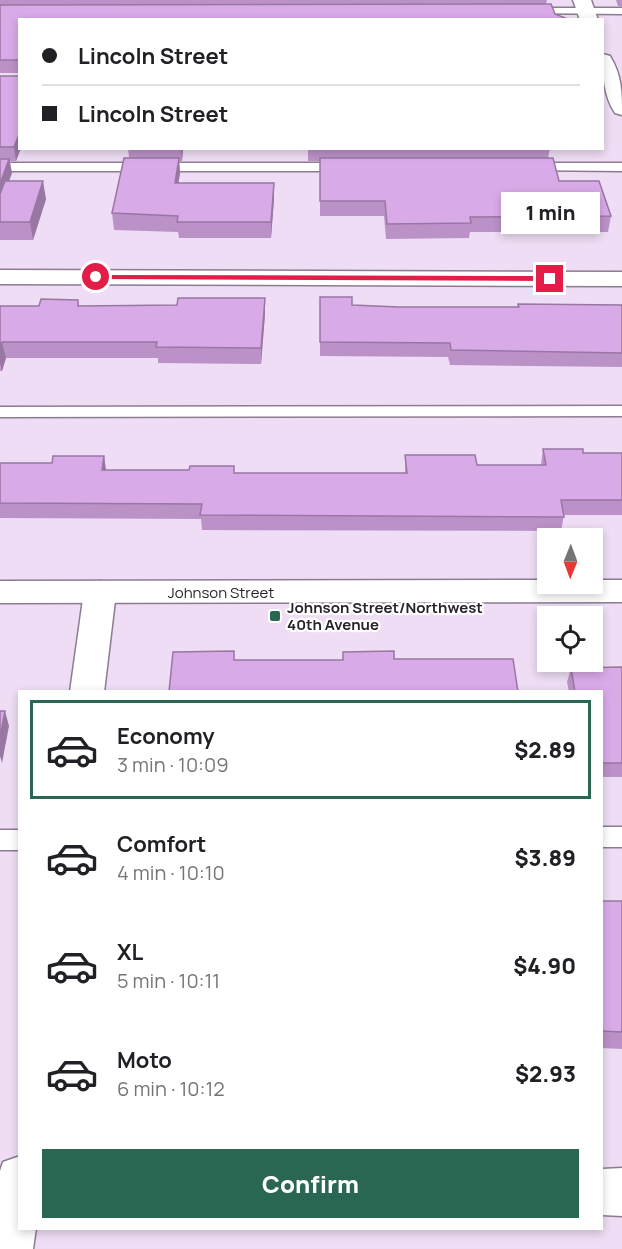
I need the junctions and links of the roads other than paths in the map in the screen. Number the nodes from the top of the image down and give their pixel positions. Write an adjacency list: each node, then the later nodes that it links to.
1 (586, 10): 2 (lane); 3 (lane)
2 (514, 11)
3 (622, 11)
4 (604, 62): 5 (street)
5 (612, 82): 6 (street)
6 (622, 109)
7 (0, 167): 8 (lane)
8 (359, 167)
9 (514, 167): 10 (lane)
10 (622, 167)
11 (0, 277): 12 (street)
12 (622, 279)
13 (622, 411): 14 (lane)
14 (0, 412)
15 (622, 591): 17 (street, Johnson Street)
16 (0, 592): 17 (street, Johnson Street)
17 (100, 592): 18 (street)
18 (87, 690)
19 (603, 837): 20 (lane)
20 (622, 837)
21 (0, 840): 22 (lane)
22 (18, 840)
23 (14, 1189): 26 (street)
24 (603, 1192): 25 (street)
25 (622, 1192)
26 (9, 1249)

